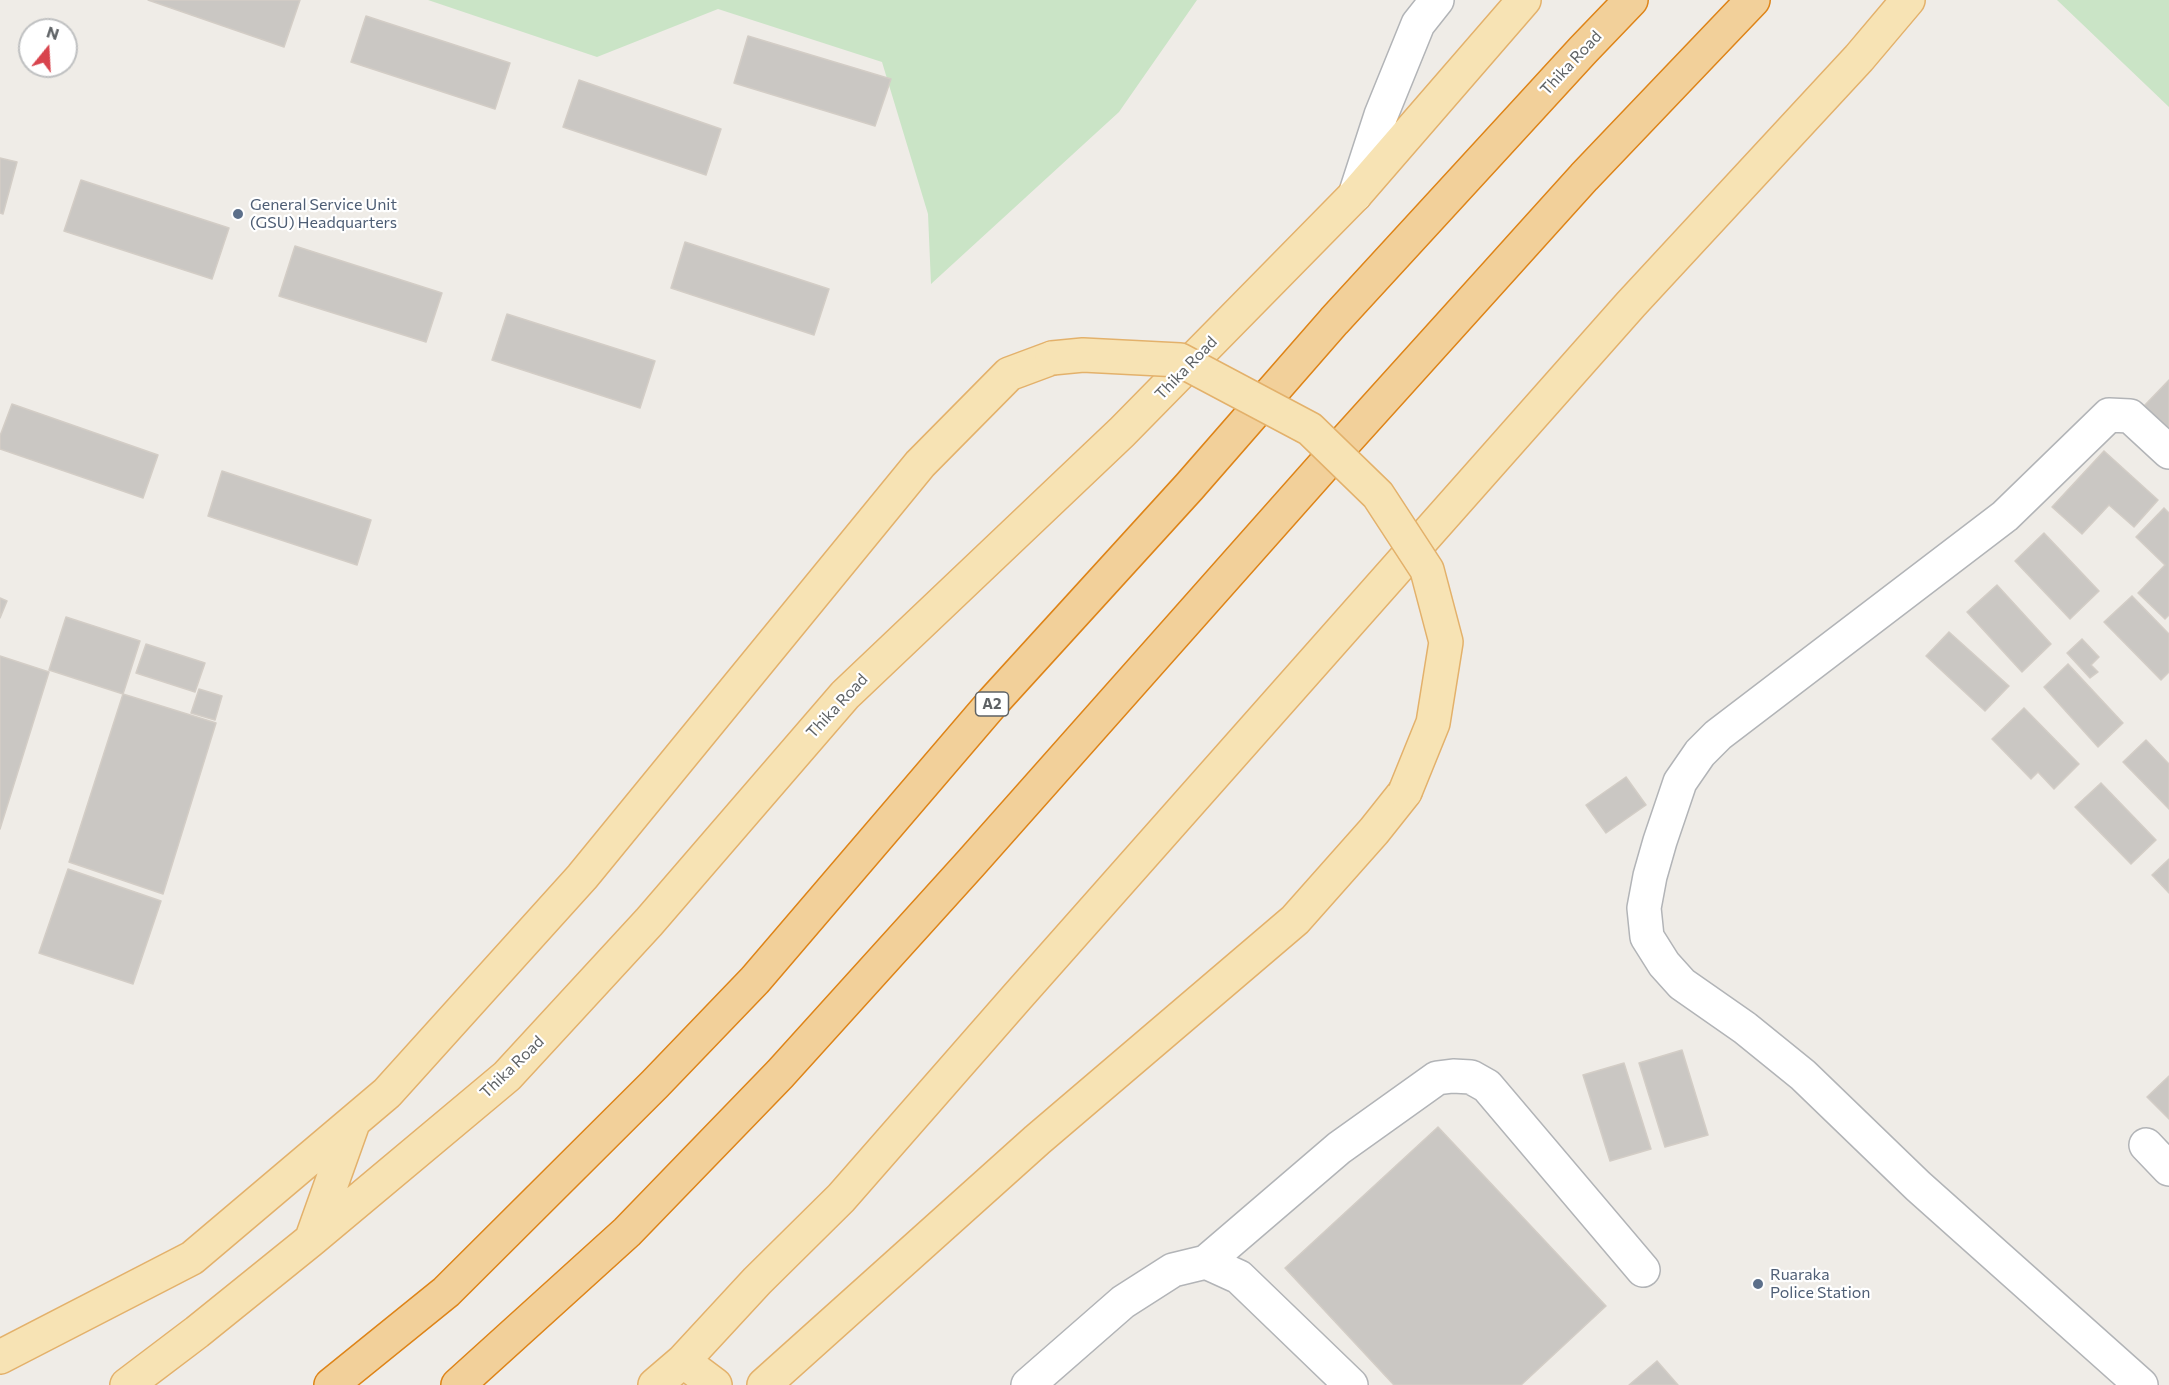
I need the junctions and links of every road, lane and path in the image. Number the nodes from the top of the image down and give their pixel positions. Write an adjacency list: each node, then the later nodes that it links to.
1 (1437, 0): 6 (street)
2 (1524, 0): 6 (main road, Thika Road)
3 (1631, 0): 17 (highway, Thika Road / A2)
4 (1753, 0): 18 (highway)
5 (1908, 0): 15 (main road)
6 (1355, 195): 11 (main road, Thika Road)
7 (2169, 452): 24 (street)
8 (353, 1122): 11 (main road); 14 (main road); 21 (main road, bridge)
9 (2146, 1145): 10 (street)
10 (2169, 1169)
11 (311, 1240): 16 (main road, Thika Road)
12 (1206, 1262): 13 (street); 22 (street); 23 (street)
13 (1643, 1270)
14 (0, 1358)
15 (683, 1361): 19 (main road); 20 (main road)
16 (127, 1385)
17 (331, 1385)
18 (458, 1385)
19 (655, 1385)
20 (715, 1385)
21 (764, 1385)
22 (1028, 1385)
23 (1351, 1385)
24 (2141, 1385)

